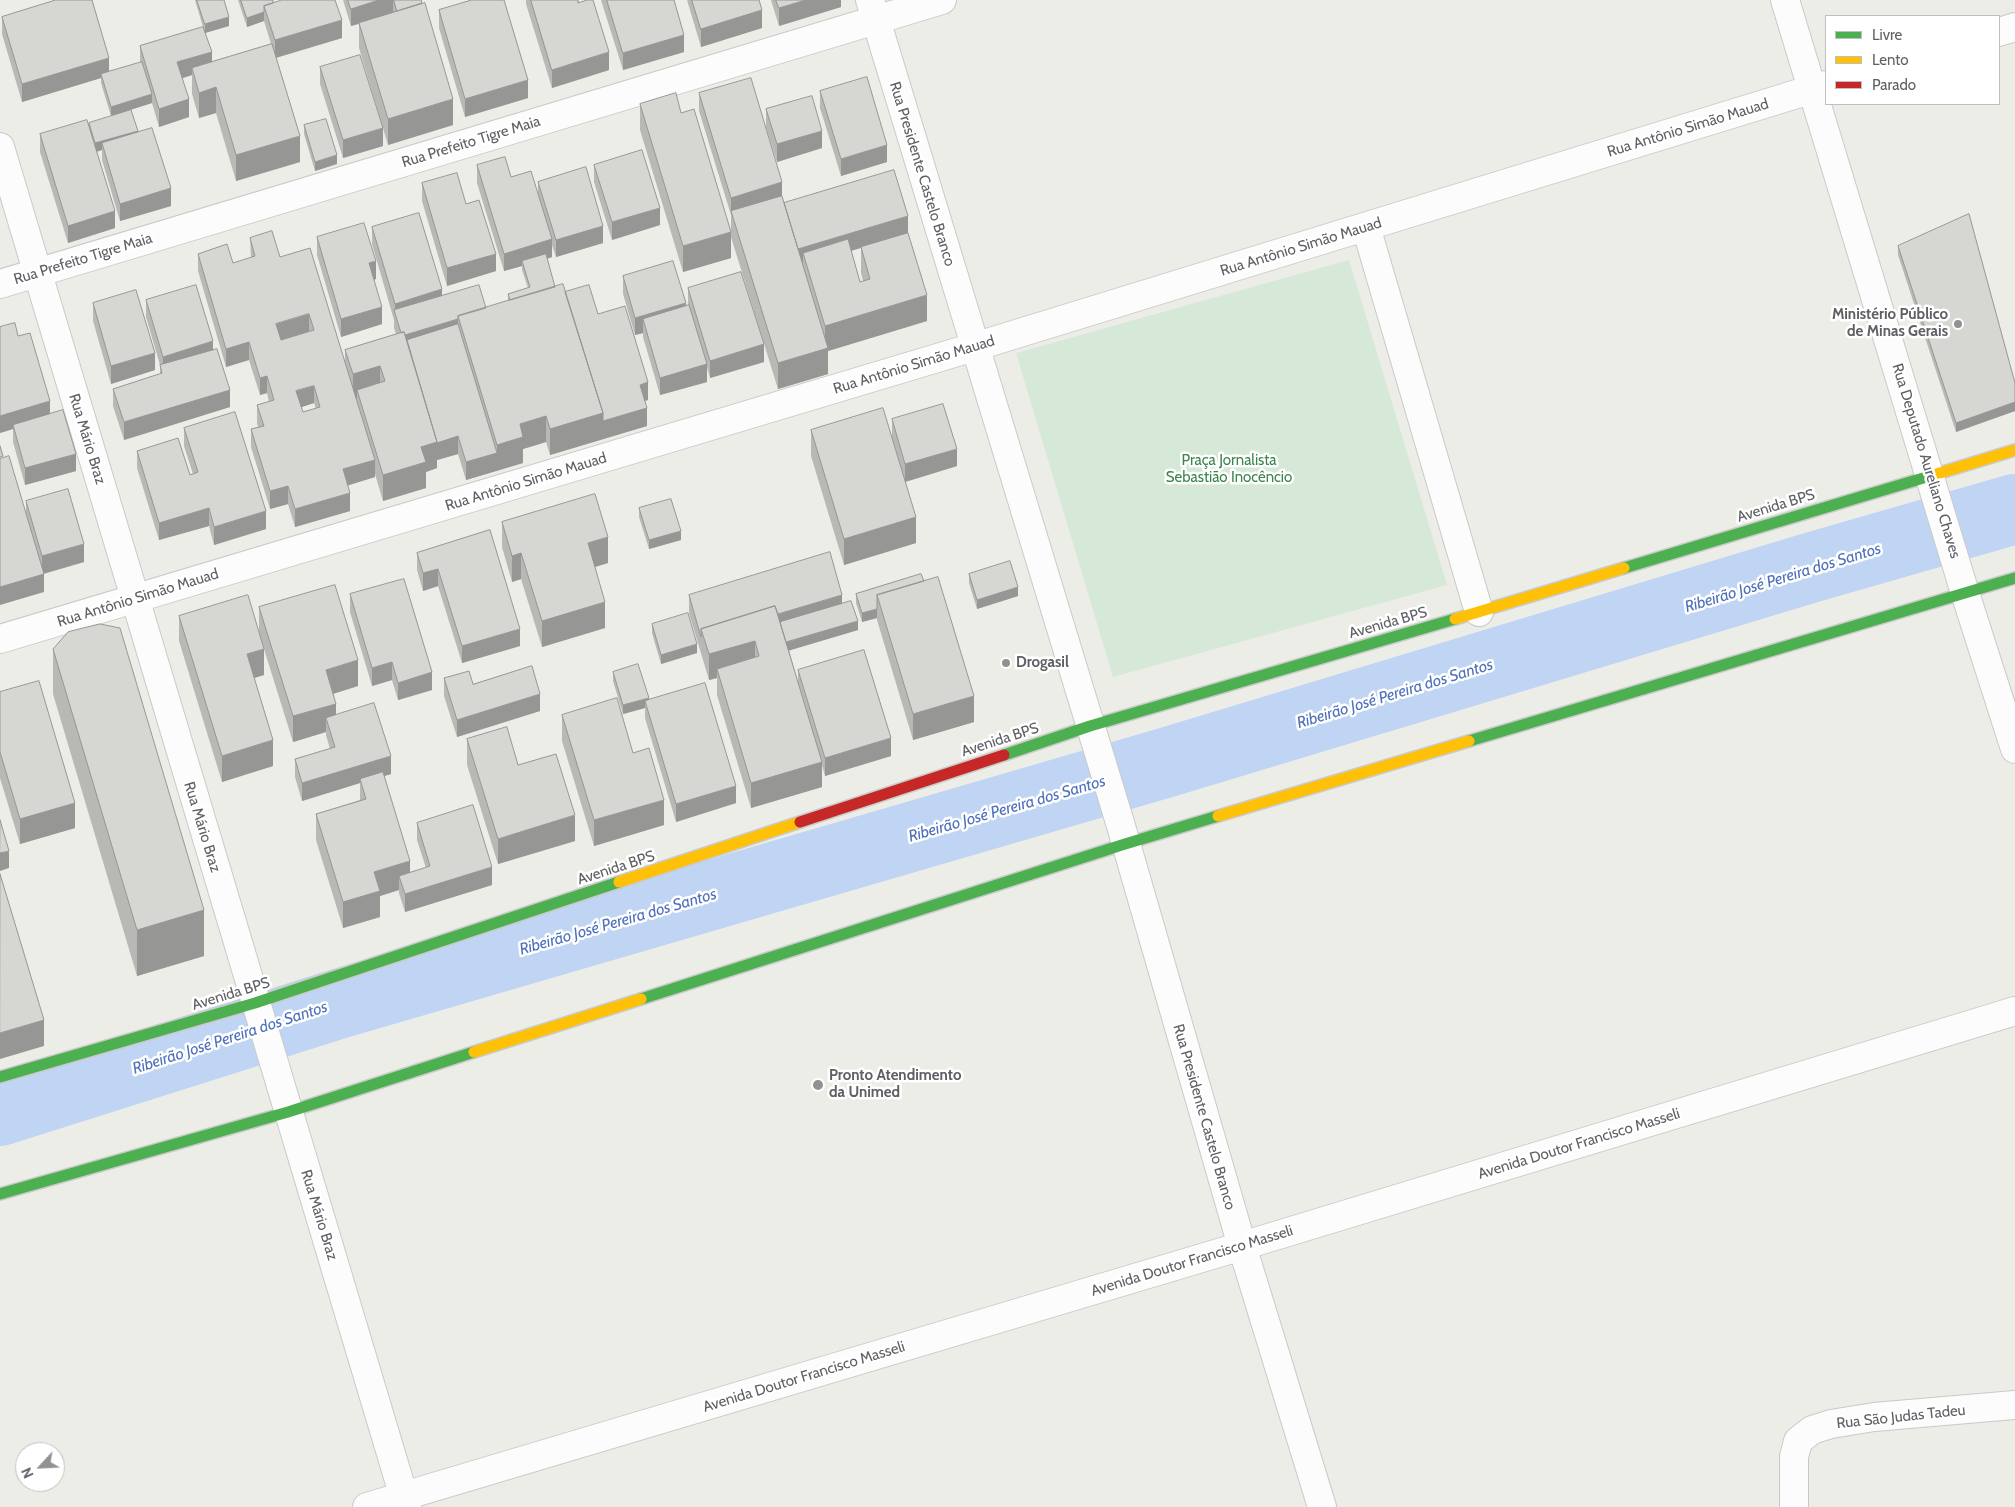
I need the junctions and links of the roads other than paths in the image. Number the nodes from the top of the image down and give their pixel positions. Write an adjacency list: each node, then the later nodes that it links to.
1 (942, 0): 3 (street, Rua Prefeito Tigre Maia)
2 (1786, 0): 6 (street, Rua Deputado Aureliano Chaves)
3 (873, 10): 9 (street, Rua Prefeito Tigre Maia); 11 (street, Rua Presidente Castelo Branco)
4 (2015, 27): 5 (street)
5 (2000, 32)
6 (1820, 88): 8 (street, Rua Antônio Simão Mauad); 13 (street, Rua Deputado Aureliano Chaves)
7 (0, 147): 9 (street, Rua Mário Braz)
8 (1366, 227): 11 (street, Rua Antônio Simão Mauad); 17 (street)
9 (38, 273): 10 (street, Rua Prefeito Tigre Maia); 16 (street, Rua Mário Braz)
10 (0, 284)
11 (974, 348): 16 (street, Rua Antônio Simão Mauad); 19 (street)
12 (2015, 450): 13 (main road, Avenida BPS)
13 (1934, 486): 15 (street, Rua Deputado Aureliano Chaves); 17 (main road, Avenida BPS)
14 (2015, 578): 15 (main road)
15 (1962, 582): 20 (street, Rua Deputado Aureliano Chaves); 21 (main road)
16 (134, 599): 18 (street, Rua Antônio Simão Mauad); 23 (street, Rua Mário Braz)
17 (1480, 612): 19 (main road, Avenida BPS)
18 (0, 639)
19 (1093, 735): 21 (street, Rua Presidente Castelo Branco); 23 (main road, Avenida BPS)
20 (2015, 749)
21 (1123, 835): 25 (main road); 27 (street, Rua Presidente Castelo Branco)
22 (2015, 1011): 27 (street, Avenida Doutor Francisco Masseli)
23 (258, 1014): 24 (main road, Avenida BPS); 25 (street, Rua Mário Braz)
24 (0, 1077)
25 (285, 1101): 26 (main road); 29 (street, Rua Mário Braz)
26 (0, 1194)
27 (1242, 1246): 29 (street, Avenida Doutor Francisco Masseli); 31 (street, Rua Presidente Castelo Branco)
28 (2015, 1405): 32 (street, Rua São Judas Tadeu)
29 (405, 1502): 30 (street, Avenida Doutor Francisco Masseli)
30 (367, 1507)
31 (1322, 1507)
32 (1794, 1507)

